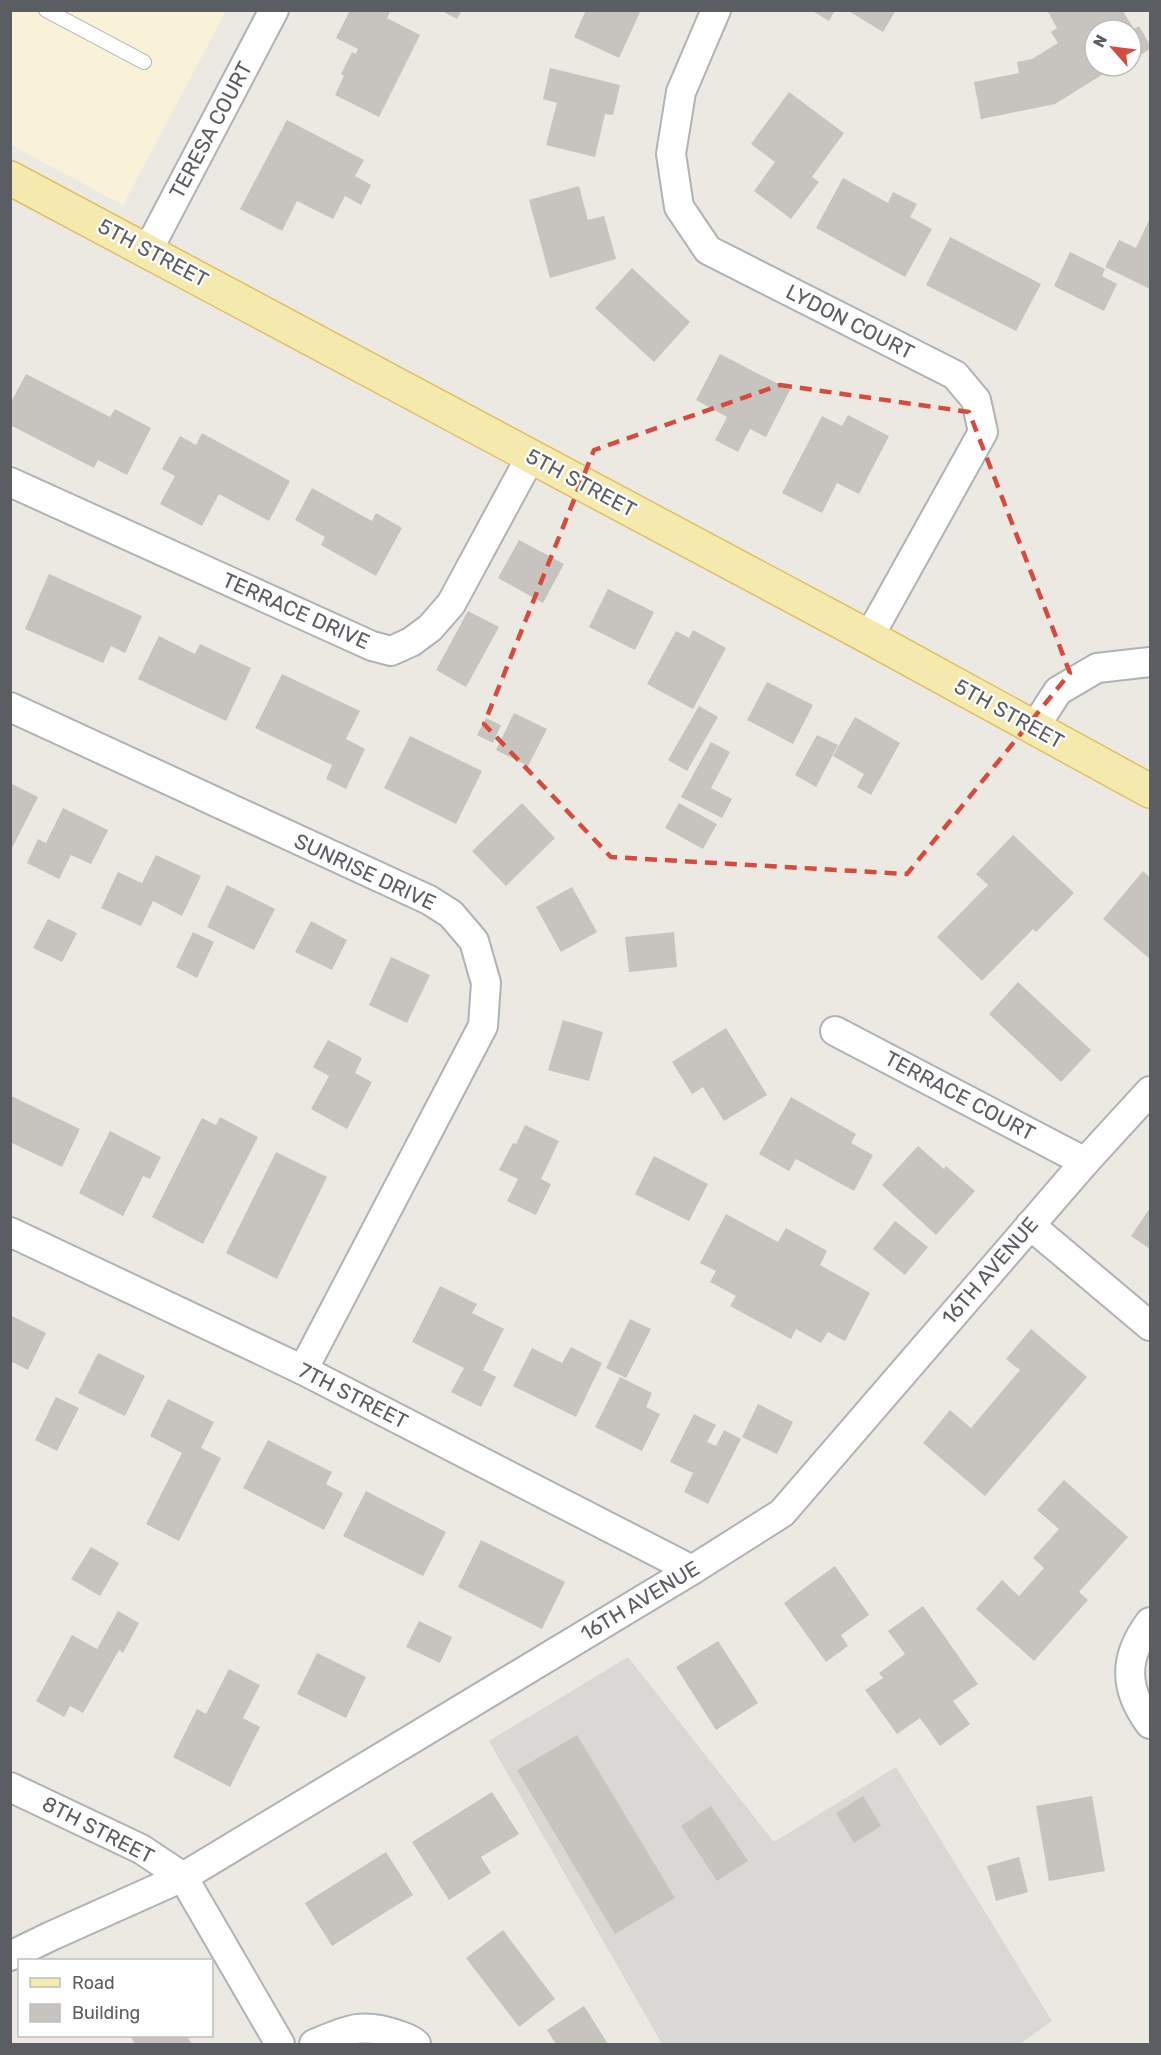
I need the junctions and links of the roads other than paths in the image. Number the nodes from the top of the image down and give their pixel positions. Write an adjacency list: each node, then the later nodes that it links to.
1 (46, 10): 4 (lane)
2 (274, 10): 6 (street, TERESA COURT)
3 (716, 10): 9 (street, LYDON COURT)
4 (144, 62)
5 (10, 178): 6 (main road, 5TH STREET)
6 (148, 249): 7 (main road, 5TH STREET)
7 (531, 456): 8 (street, TERRACE DRIVE); 9 (main road, 5TH STREET)
8 (10, 482)
9 (870, 637): 12 (main road, 5TH STREET)
10 (1150, 662): 12 (street)
11 (10, 707): 20 (street, SUNRISE DRIVE)
12 (1034, 728): 13 (main road, 5TH STREET)
13 (1150, 791)
14 (835, 1031): 16 (street, TERRACE COURT)
15 (1150, 1091): 16 (street, 16TH AVENUE)
16 (1084, 1162): 17 (street, 16TH AVENUE)
17 (1030, 1225): 19 (street); 21 (street, 16TH AVENUE)
18 (10, 1232): 20 (street, 7TH STREET)
19 (1150, 1326)
20 (303, 1370): 21 (street, 7TH STREET)
21 (692, 1570): 25 (street, 16TH AVENUE)
22 (1150, 1622): 23 (street)
23 (1150, 1724)
24 (10, 1787): 25 (street, 8TH STREET)
25 (183, 1877): 26 (street, 16TH AVENUE); 27 (street)
26 (10, 1956)
27 (280, 2044)
28 (314, 2044): 29 (street)
29 (416, 2044)

